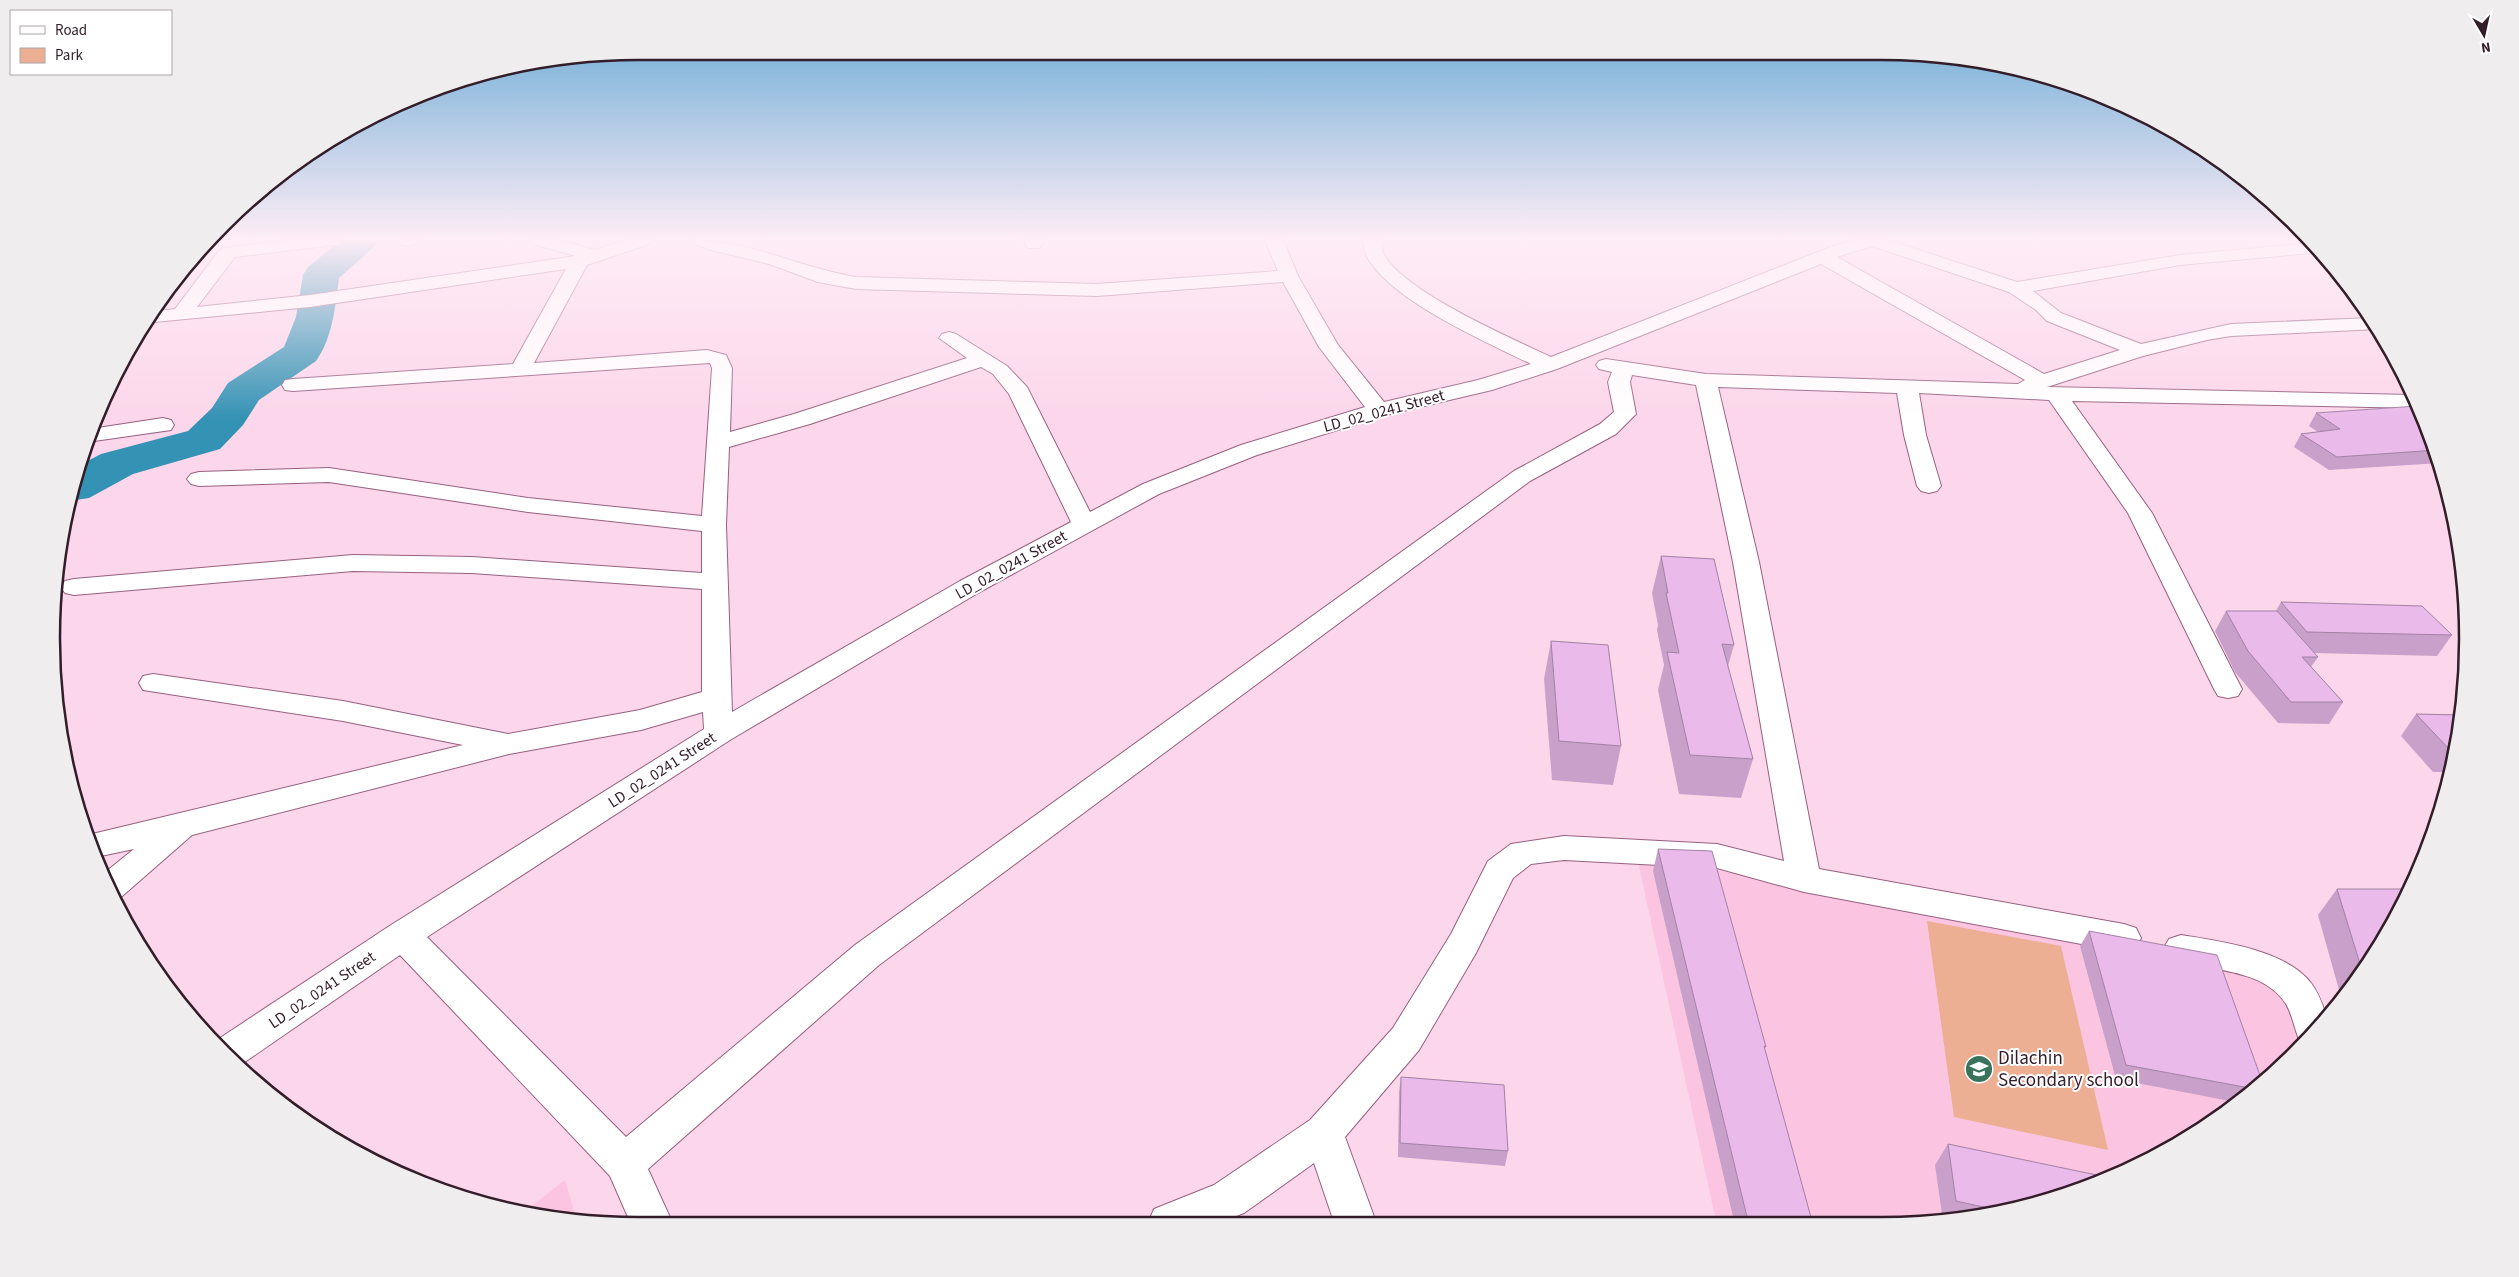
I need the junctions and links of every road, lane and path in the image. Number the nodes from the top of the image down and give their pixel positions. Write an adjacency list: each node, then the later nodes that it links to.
1 (191, 300): 9 (street)
2 (321, 300): 9 (street)
3 (563, 300): 18 (street)
4 (1302, 300): 24 (street)
5 (1427, 300): 16 (street)
6 (1710, 300): 14 (street, LD_02_0241 Street)
7 (1901, 300): 22 (street)
8 (2033, 300): 13 (street)
9 (180, 315): 10 (street)
10 (157, 317)
11 (2366, 324): 13 (street)
12 (949, 338): 15 (street)
13 (2140, 350): 22 (street)
14 (1576, 356): 16 (street, LD_02_0241 Street); 17 (street)
15 (984, 359): 27 (street); 30 (street)
16 (1550, 365): 24 (street, LD_02_0241 Street)
17 (1623, 369): 19 (street); 47 (street)
18 (520, 370): 20 (street); 27 (street)
19 (1706, 380): 21 (street); 41 (street)
20 (293, 386)
21 (1907, 386): 22 (street); 29 (street)
22 (2049, 388): 23 (street); 35 (street)
23 (2408, 402)
24 (1379, 410): 30 (street, LD_02_0241 Street)
25 (163, 425): 26 (street)
26 (98, 435)
27 (717, 443): 31 (street)
28 (199, 479): 31 (street)
29 (1928, 486)
30 (1084, 524): 37 (street, LD_02_0241 Street)
31 (714, 525): 32 (street)
32 (715, 582): 33 (street); 36 (street)
33 (74, 587)
34 (153, 684): 38 (street)
35 (2228, 689)
36 (716, 698): 37 (street); 38 (street)
37 (719, 733): 43 (street, LD_02_0241 Street)
38 (509, 744): 39 (street)
39 (182, 826): 40 (street); 42 (street)
40 (98, 845)
41 (1804, 879): 44 (street); 46 (street)
42 (115, 883)
43 (403, 935): 45 (street, LD_02_0241 Street); 47 (street)
44 (2311, 1025)
45 (232, 1050)
46 (1324, 1133): 49 (street); 50 (street)
47 (625, 1163): 48 (street)
48 (649, 1217)
49 (1184, 1217)
50 (1353, 1217)

